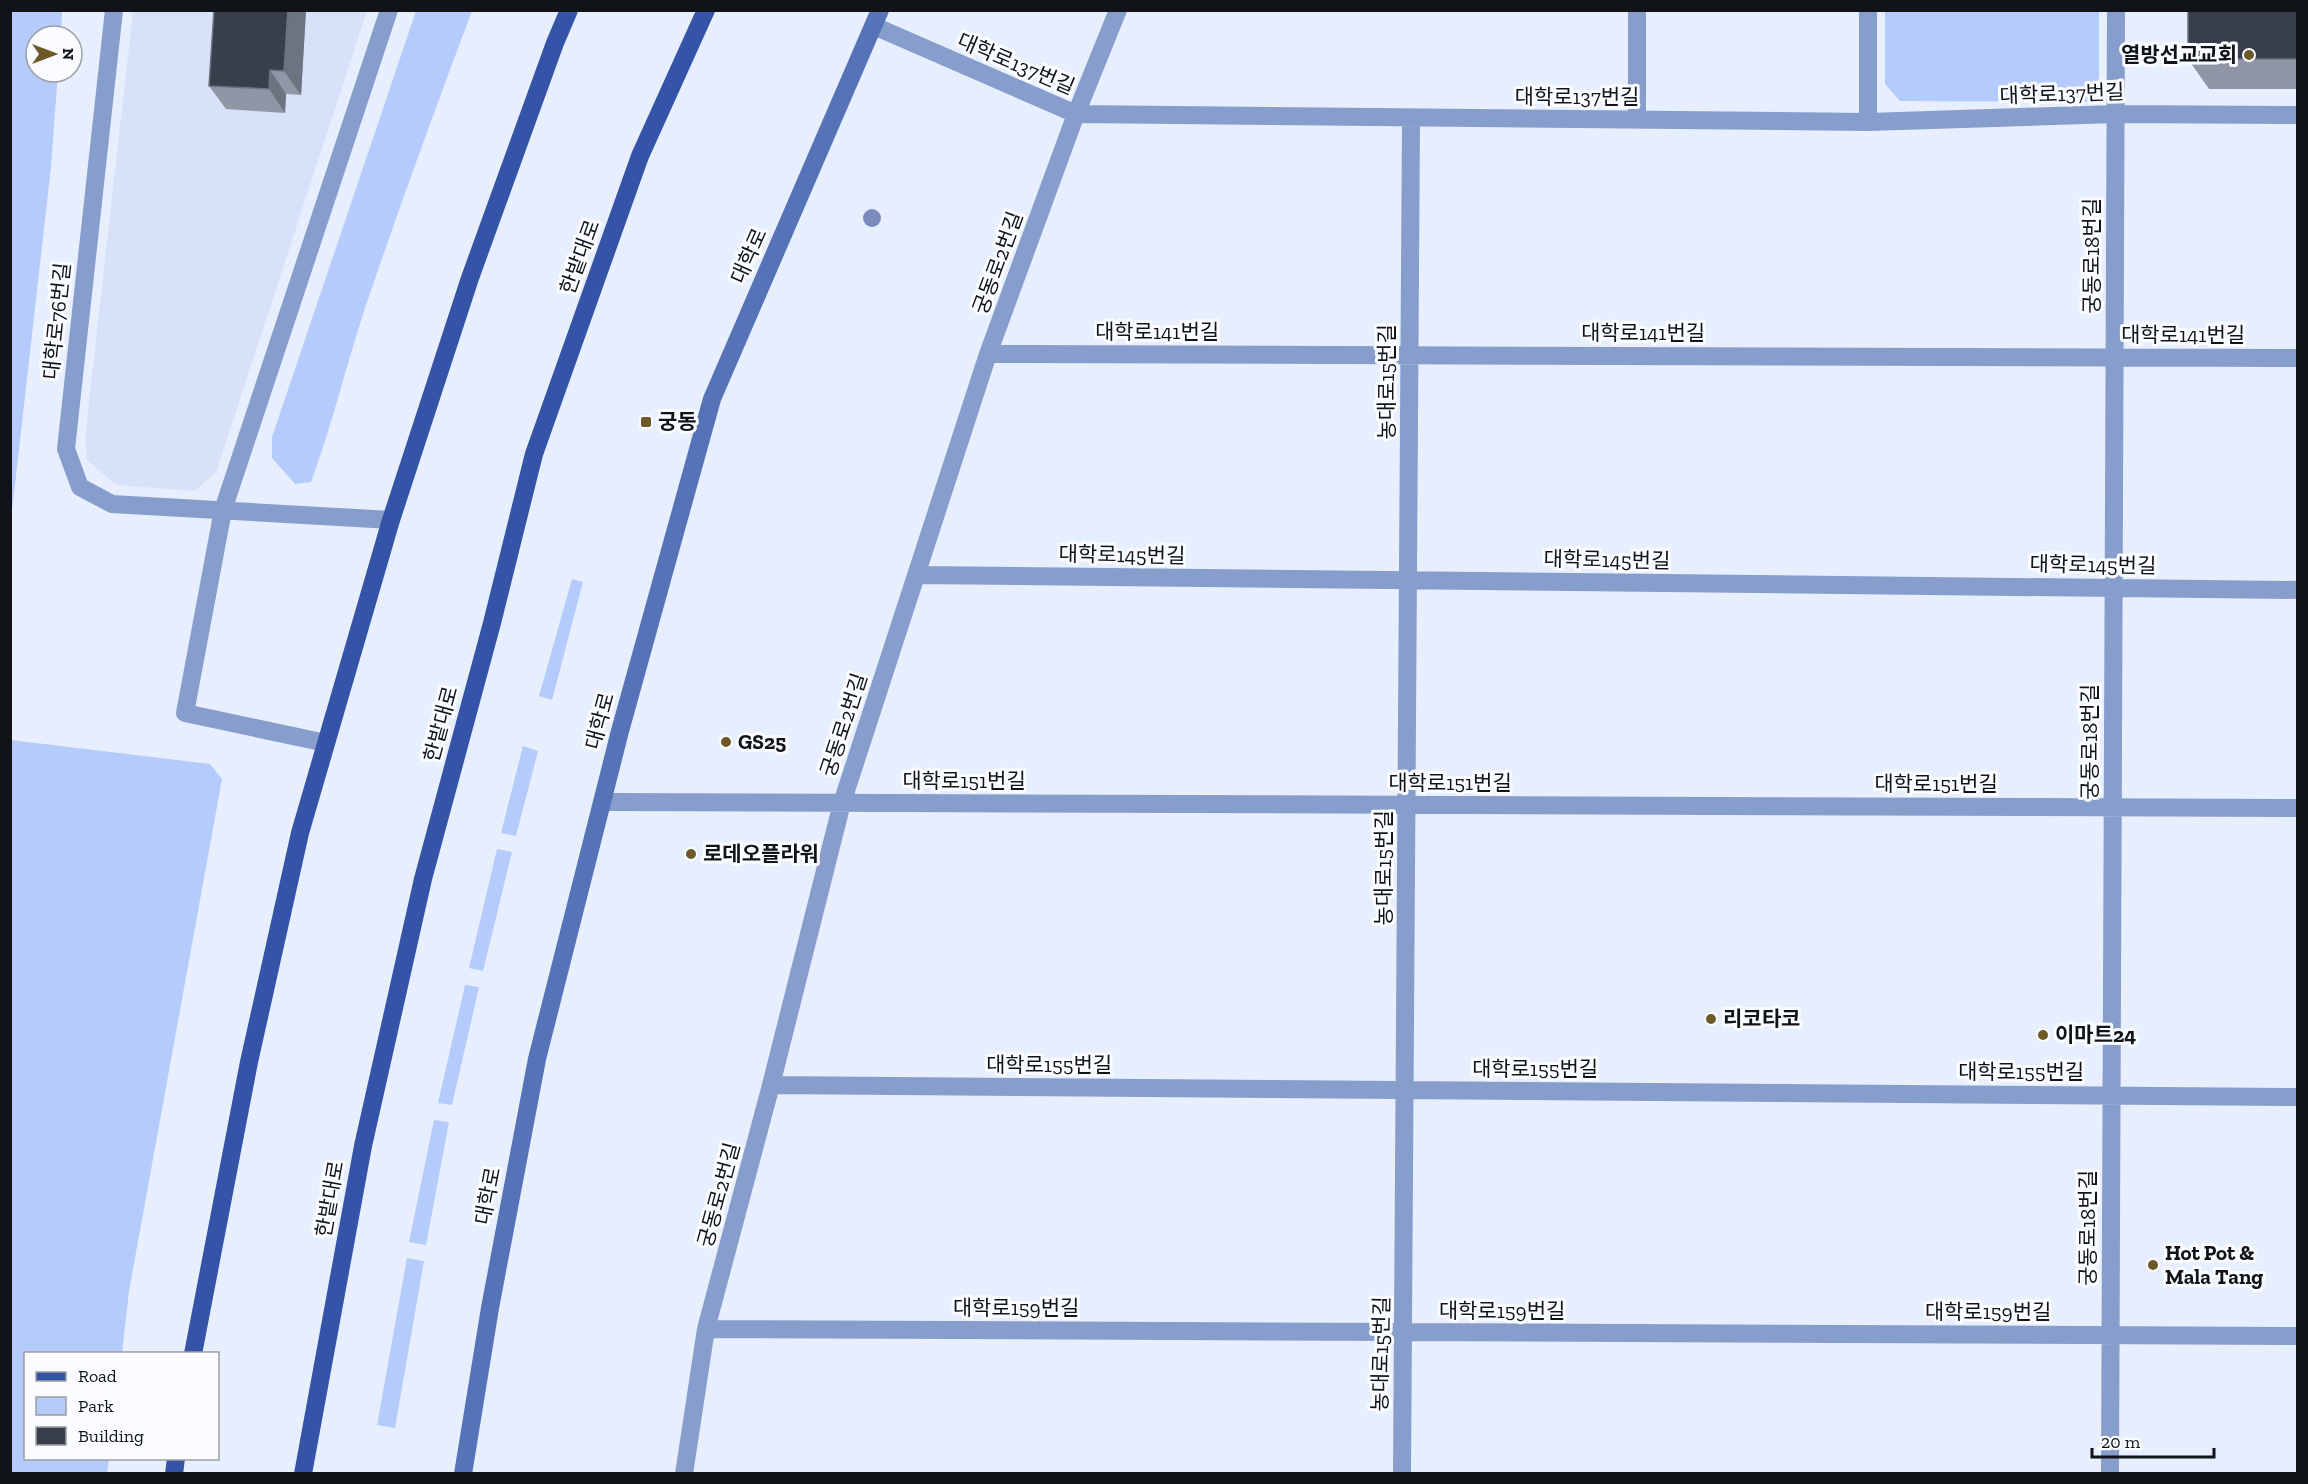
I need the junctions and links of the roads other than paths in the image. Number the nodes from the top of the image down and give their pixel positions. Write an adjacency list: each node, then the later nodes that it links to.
1 (114, 10): 20 (street, 대학로76번길)
2 (389, 10): 20 (street)
3 (569, 10): 21 (main road)
4 (706, 10): 41 (main road, 한밭대로)
5 (1118, 10): 10 (street, 궁동로2번길)
6 (1637, 10): 14 (street)
7 (1868, 10): 15 (street)
8 (2116, 10): 11 (street, 궁동로18번길)
9 (877, 18): 10 (street, 대학로137번길); 27 (main road, 대학로)
10 (1076, 114): 13 (street, 대학로137번길); 16 (street, 궁동로2번길)
11 (2115, 114): 12 (street, 대학로137번길); 15 (street, 대학로137번길); 18 (street, 궁동로18번길)
12 (2298, 114)
13 (1411, 119): 14 (street, 대학로137번길); 17 (street, 농대로15번길)
14 (1637, 120): 15 (street, 대학로137번길)
15 (1868, 122)
16 (988, 354): 17 (street, 대학로141번길); 22 (street, 궁동로2번길)
17 (1410, 355): 18 (street, 대학로141번길); 23 (street, 농대로15번길)
18 (2115, 357): 19 (street, 대학로141번길); 24 (street, 궁동로18번길)
19 (2298, 358)
20 (223, 510): 21 (street, 대학로76번길); 26 (street)
21 (391, 520): 26 (main road)
22 (917, 575): 23 (street, 대학로145번길); 28 (street, 궁동로2번길)
23 (1408, 580): 24 (street, 대학로145번길); 29 (street, 농대로15번길)
24 (2113, 588): 25 (street, 대학로145번길); 30 (street, 궁동로18번길)
25 (2298, 590)
26 (326, 743): 40 (main road)
27 (602, 802): 28 (street, 대학로151번길); 42 (main road, 대학로)
28 (842, 803): 29 (street, 대학로151번길); 32 (street, 궁동로2번길)
29 (1406, 805): 30 (street, 대학로151번길); 33 (street, 농대로15번길)
30 (2113, 807): 31 (street, 대학로151번길); 34 (street, 궁동로18번길)
31 (2298, 808)
32 (771, 1085): 33 (street, 대학로155번길); 36 (street, 궁동로2번길)
33 (1406, 1090): 34 (street, 대학로155번길); 37 (street, 농대로15번길)
34 (2111, 1095): 35 (street, 대학로155번길); 38 (street, 궁동로18번길)
35 (2298, 1097)
36 (706, 1329): 37 (street, 대학로159번길); 43 (street, 궁동로2번길)
37 (1404, 1333): 38 (street, 대학로159번길); 44 (street, 농대로15번길)
38 (2111, 1335): 39 (street, 대학로159번길); 45 (street, 궁동로18번길)
39 (2298, 1336)
40 (193, 1352)
41 (303, 1473)
42 (463, 1473)
43 (684, 1473)
44 (1402, 1473)
45 (2110, 1473)

